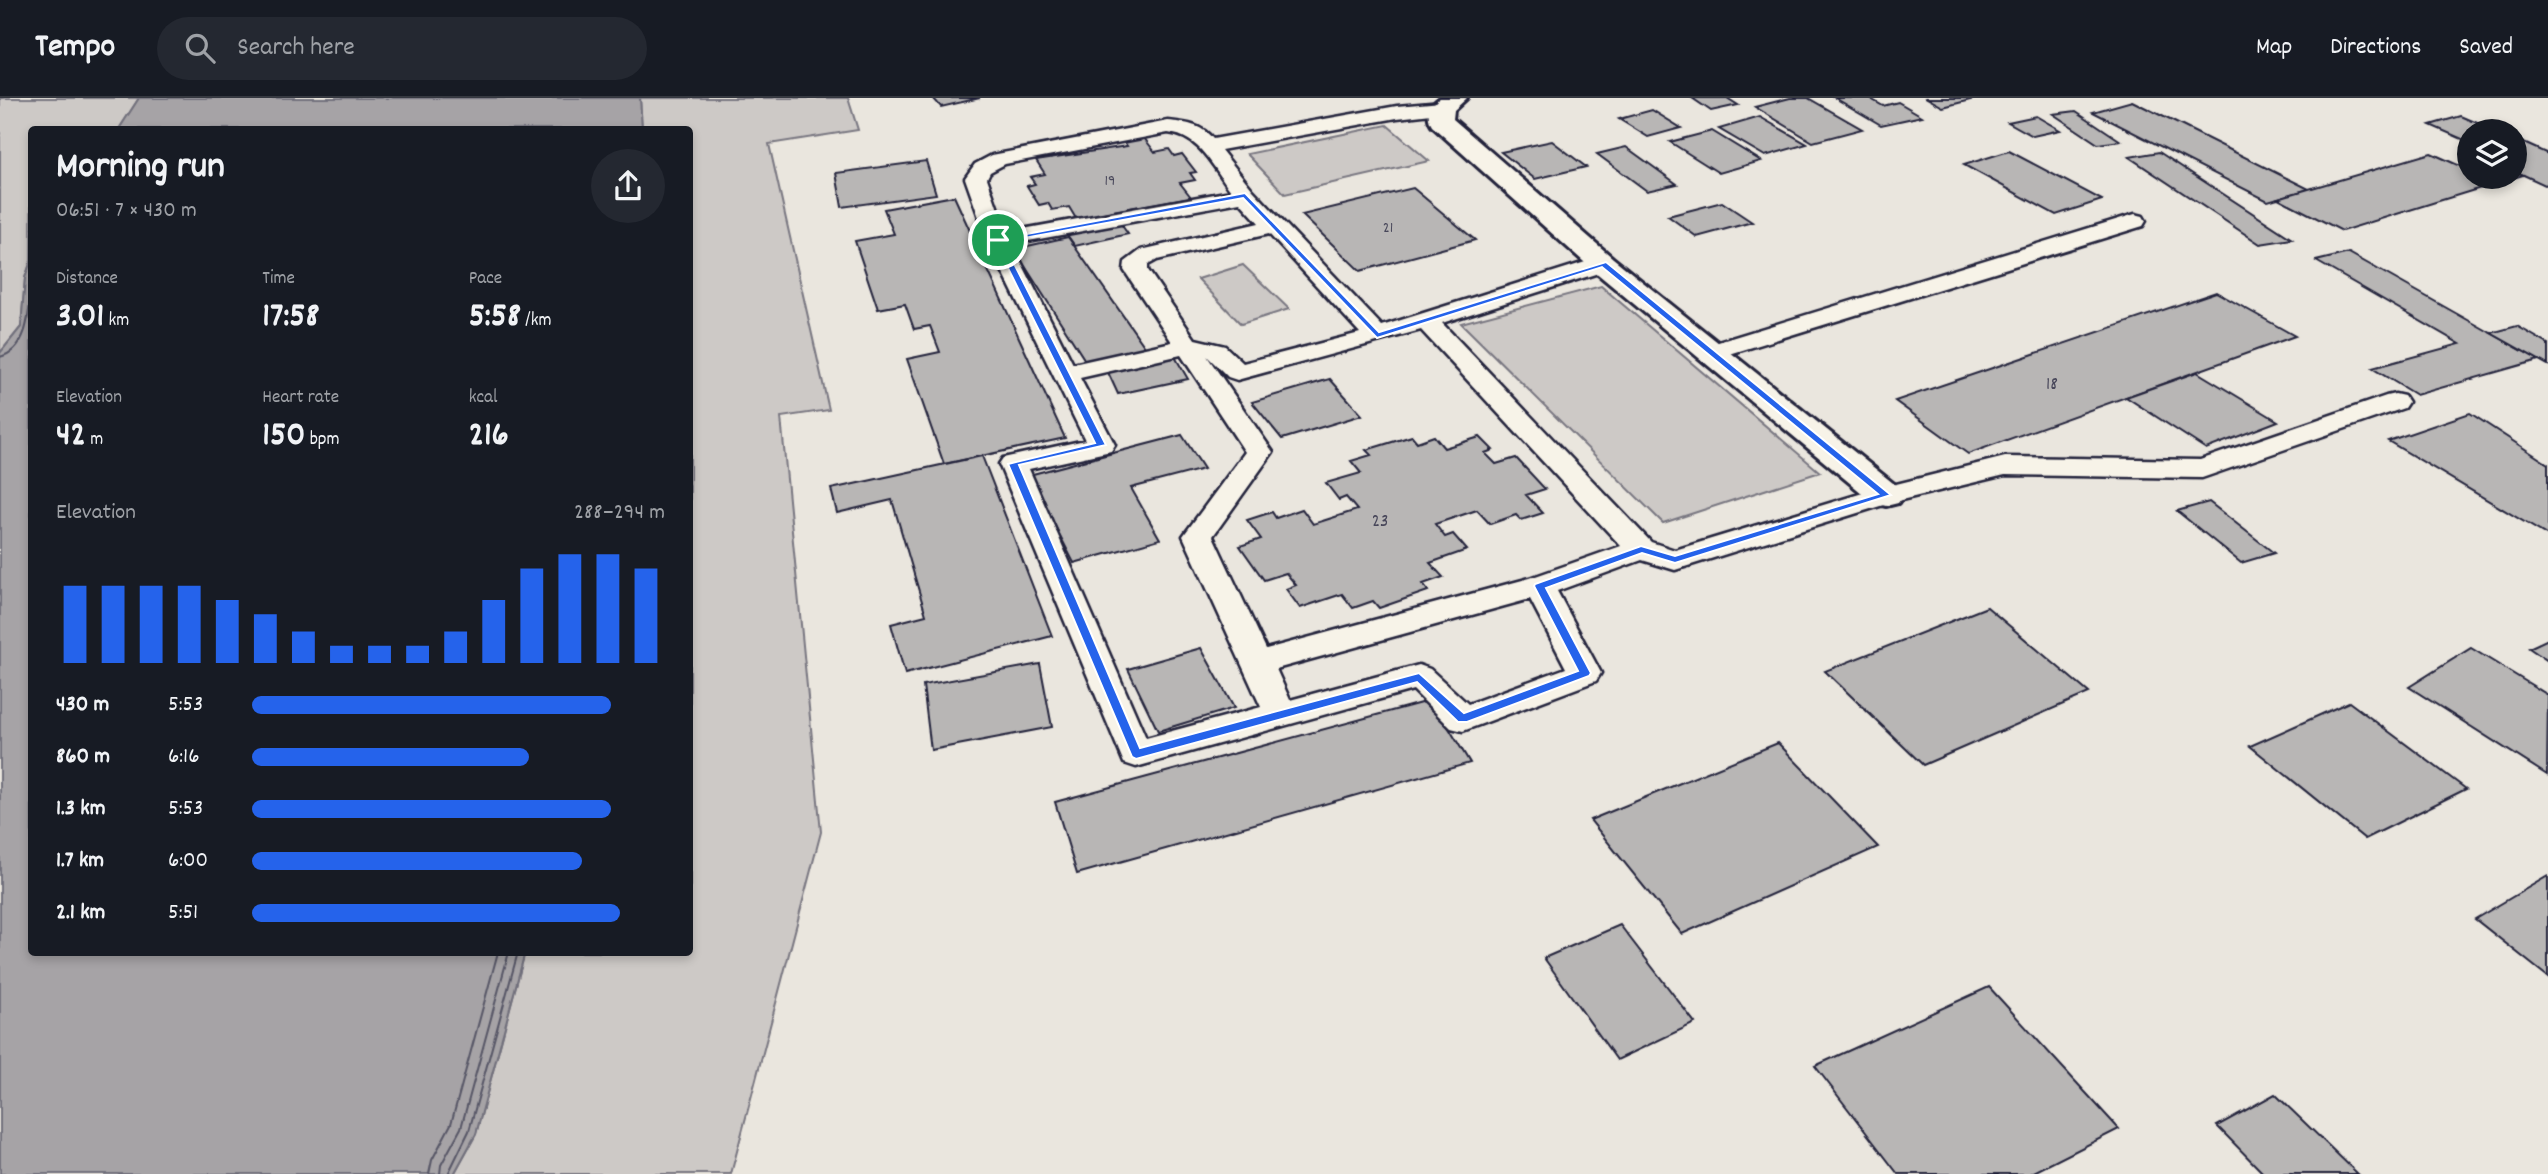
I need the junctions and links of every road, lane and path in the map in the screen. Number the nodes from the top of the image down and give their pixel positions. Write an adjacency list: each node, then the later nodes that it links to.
1 (1448, 103): 2 (lane); 7 (street)
2 (1209, 146): 3 (lane); 6 (lane)
3 (1245, 195): 5 (lane); 6 (lane)
4 (2135, 221): 11 (lane)
5 (1273, 226): 9 (lane); 10 (lane)
6 (998, 240): 12 (lane)
7 (1604, 264): 8 (lane); 11 (street)
8 (1425, 320): 9 (lane); 15 (lane)
9 (1377, 336): 10 (lane)
10 (1187, 346): 12 (lane); 17 (lane)
11 (1711, 352): 14 (street)
12 (1064, 374): 18 (lane)
13 (2395, 402): 14 (lane)
14 (1886, 495): 15 (lane)
15 (1641, 550): 16 (lane)
16 (1539, 586): 17 (lane); 18 (lane)
17 (1257, 663): 18 (lane)
18 (1281, 715)

